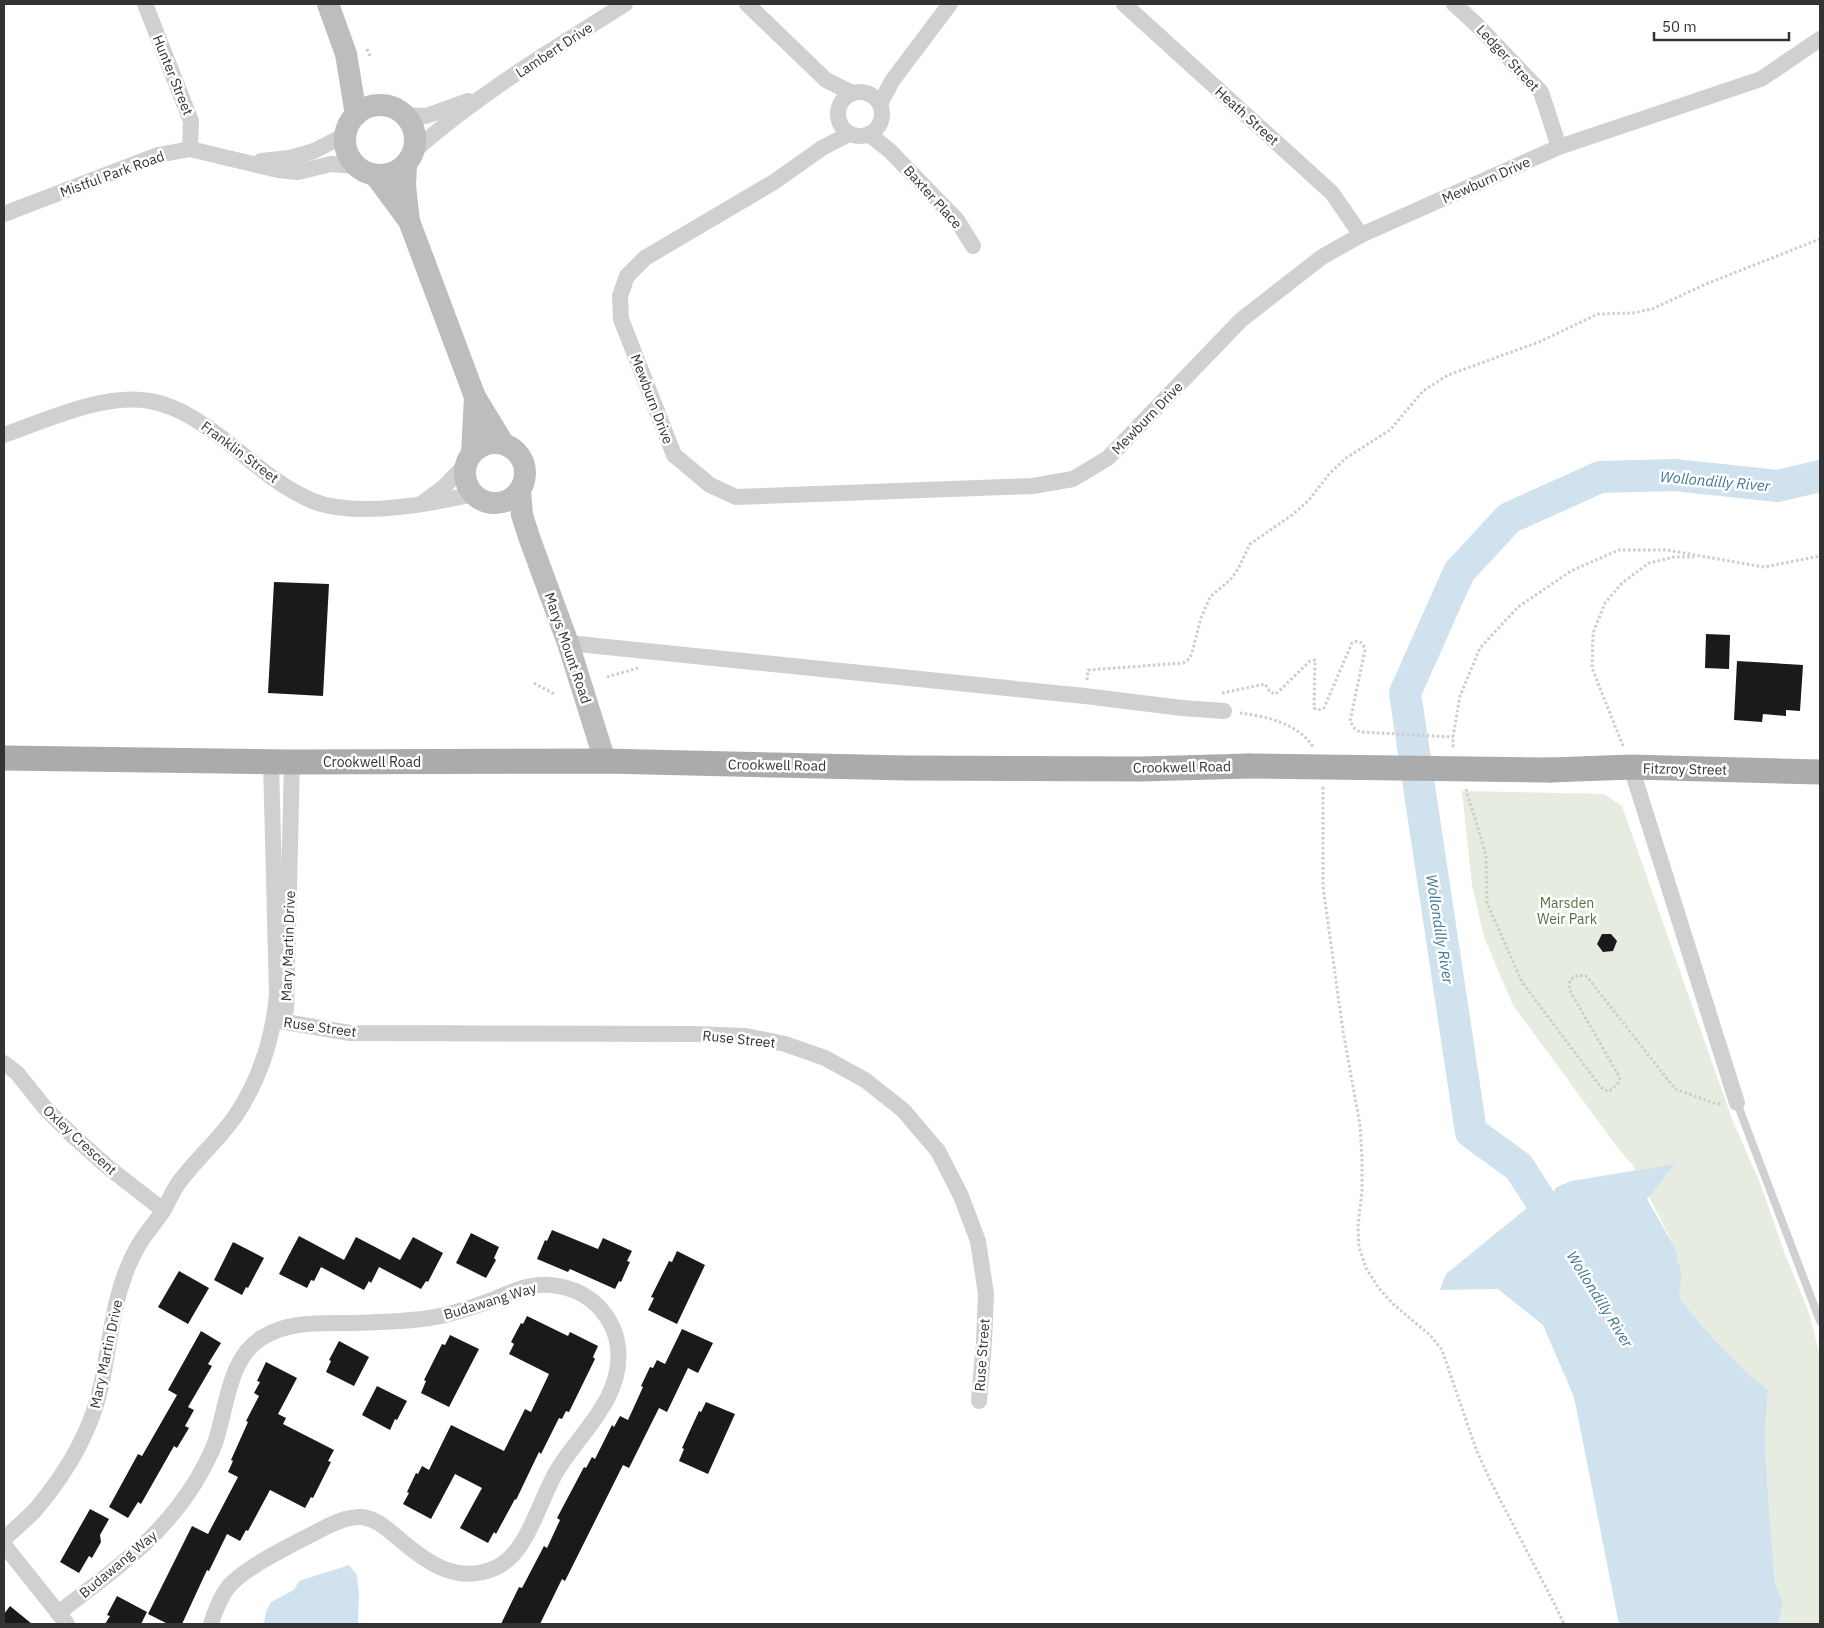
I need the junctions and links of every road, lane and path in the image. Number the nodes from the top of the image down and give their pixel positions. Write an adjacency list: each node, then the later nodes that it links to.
1 (145, 4): 21 (street, Hunter Street)
2 (328, 4): 9 (street)
3 (625, 4): 12 (street, Lambert Drive)
4 (747, 4): 10 (street)
5 (950, 4): 13 (street)
6 (1124, 4): 27 (street, Heath Street)
7 (1454, 4): 20 (street, Ledger Street)
8 (1820, 39): 20 (street, Mewburn Drive)
9 (346, 54): 15 (street); 16 (street)
10 (826, 80): 11 (street); 14 (street)
11 (852, 93): 13 (street); 14 (street)
12 (482, 96): 15 (street, Lambert Drive); 22 (street, Lambert Drive)
13 (875, 99): 18 (street)
14 (840, 104): 17 (street)
15 (395, 110): 16 (street); 22 (street)
16 (356, 115): 19 (street)
17 (844, 129): 18 (street); 27 (street, Mewburn Drive)
18 (875, 129): 29 (street, Baxter Place)
19 (345, 135): 23 (street, Mistful Park Road); 24 (street)
20 (1560, 147): 27 (street, Mewburn Drive)
21 (190, 149): 23 (street, Mistful Park Road); 25 (street, Mistful Park Road)
22 (410, 158): 24 (street); 26 (street)
23 (251, 163): 24 (street, Mistful Park Road)
24 (365, 171): 26 (street)
25 (4, 214)
26 (409, 222): 30 (street)
27 (1361, 236)
28 (1820, 239): 43 (path)
29 (973, 246)
30 (476, 397): 32 (street); 33 (street)
31 (4, 436): 36 (street, Franklin Street)
32 (503, 443): 33 (street); 34 (street)
33 (470, 458): 35 (street); 36 (street)
34 (520, 490): 35 (street); 37 (street, Marys Mount Road)
35 (482, 498): 36 (street, Franklin Street); 37 (street, Marys Mount Road)
36 (420, 505)
37 (529, 537): 40 (street, Marys Mount Road)
38 (1820, 556): 39 (path)
39 (1702, 557): 50 (path); 56 (path)
40 (568, 644): 48 (street); 54 (street, Marys Mount Road)
41 (639, 668): 42 (path)
42 (607, 677)
43 (1087, 678): 44 (path); 48 (path)
44 (1096, 679)
45 (534, 683): 47 (path)
46 (1215, 692): 50 (path)
47 (556, 695)
48 (1085, 696): 49 (street)
49 (1224, 711): 52 (path)
50 (1453, 737): 51 (path)
51 (1454, 748)
52 (1316, 752)
53 (4, 758): 55 (main road, Crookwell Road)
54 (605, 761): 55 (main road, Crookwell Road); 57 (main road, Crookwell Road, bridge)
55 (282, 762): 61 (street, Mary Martin Drive)
56 (1631, 767): 57 (main road, Fitzroy Street); 58 (main road, Fitzroy Street); 63 (street)
57 (1550, 770)
58 (1820, 772)
59 (1322, 782): 71 (path)
60 (1464, 784): 63 (path)
61 (280, 1021): 64 (street, Mary Martin Drive); 66 (street, Ruse Street)
62 (4, 1063): 64 (street, Oxley Crescent)
63 (1737, 1103): 65 (lane)
64 (163, 1210): 67 (street, Mary Martin Drive)
65 (1820, 1321)
66 (979, 1401)
67 (4, 1539)
68 (4, 1545): 69 (street)
69 (62, 1619): 70 (street, Budawang Way)
70 (211, 1624)
71 (1564, 1624)

